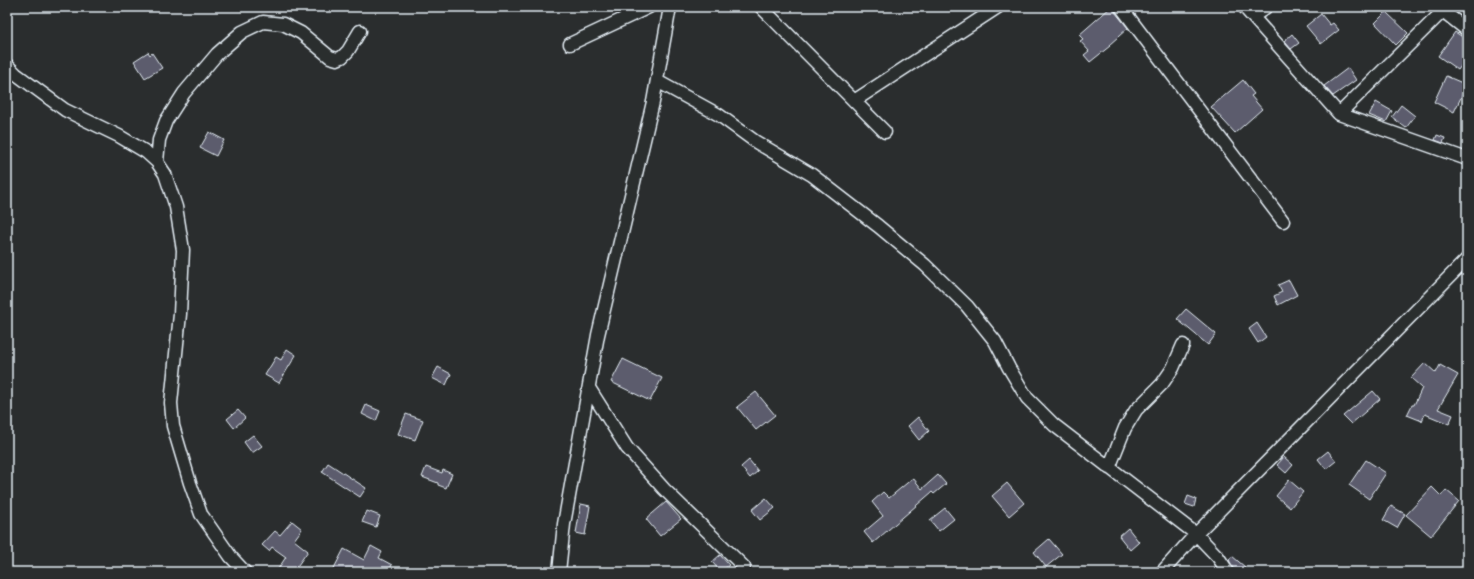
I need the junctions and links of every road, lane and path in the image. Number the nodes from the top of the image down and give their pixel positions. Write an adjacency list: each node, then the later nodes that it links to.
1 (649, 7): 12 (street)
2 (670, 7): 14 (street)
3 (761, 7): 15 (street)
4 (998, 7): 15 (street)
5 (1121, 7): 20 (street)
6 (1244, 7): 9 (street)
7 (1266, 7): 9 (street)
8 (1443, 8): 10 (street); 16 (street)
9 (1253, 17): 16 (street)
10 (1467, 30)
11 (360, 31): 19 (street)
12 (570, 44)
13 (7, 66): 19 (street)
14 (657, 81): 23 (street); 24 (street)
15 (854, 101): 17 (street)
16 (1339, 114): 18 (street)
17 (885, 132)
18 (1467, 159)
19 (157, 162): 27 (street)
20 (1283, 220)
21 (1467, 259): 25 (street)
22 (1183, 345): 24 (street)
23 (589, 388): 26 (street); 28 (street)
24 (1109, 468): 25 (street)
25 (1196, 534): 29 (street); 30 (street)
26 (744, 567)
27 (246, 572)
28 (559, 572)
29 (1162, 572)
30 (1228, 572)

